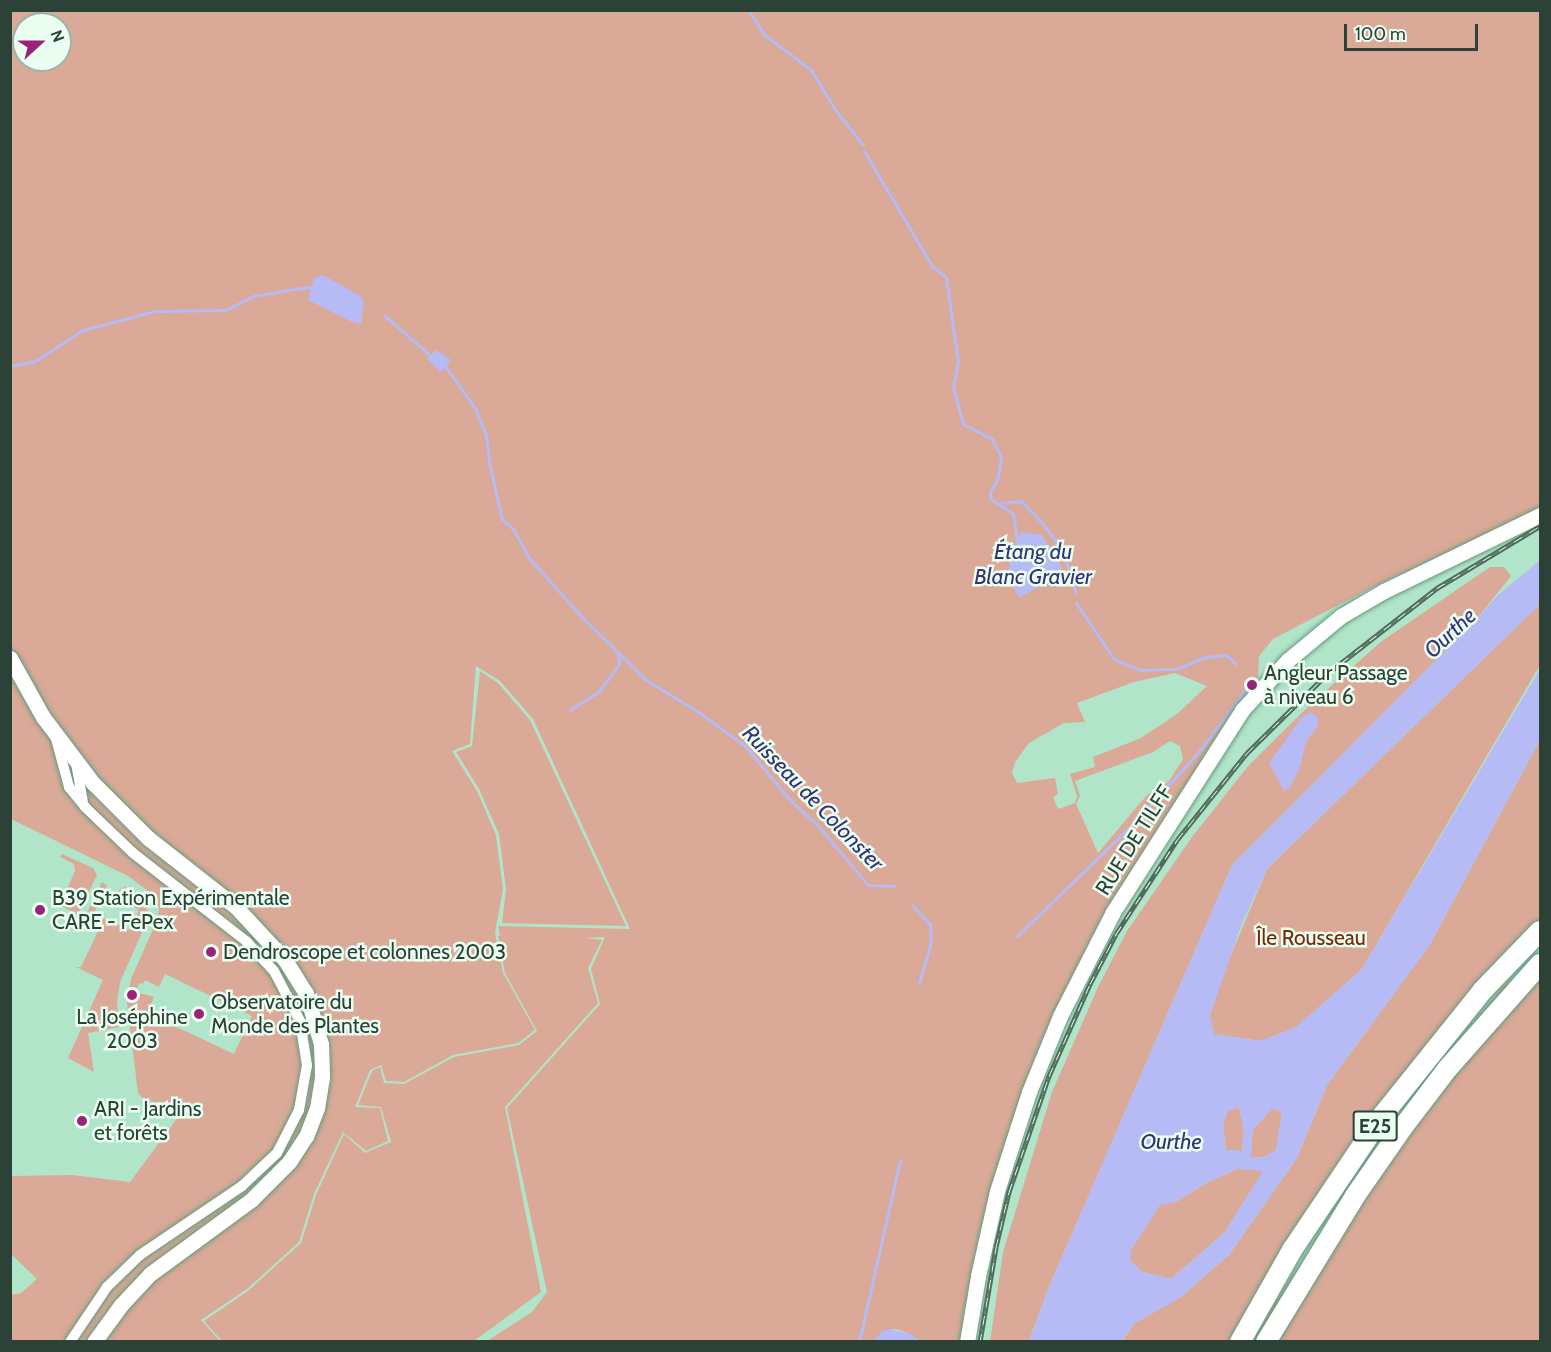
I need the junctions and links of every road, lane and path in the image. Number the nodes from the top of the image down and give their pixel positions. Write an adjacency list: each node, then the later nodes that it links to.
1 (1540, 515): 10 (main road, RUE DE TILFF)
2 (10, 658): 3 (main road)
3 (55, 735): 4 (main road); 5 (street)
4 (76, 763): 5 (street); 9 (main road)
5 (85, 807): 8 (street)
6 (1540, 931): 11 (highway, E25)
7 (1540, 964): 12 (highway, E25)
8 (70, 1341)
9 (94, 1341)
10 (967, 1341)
11 (1240, 1341)
12 (1266, 1341)

